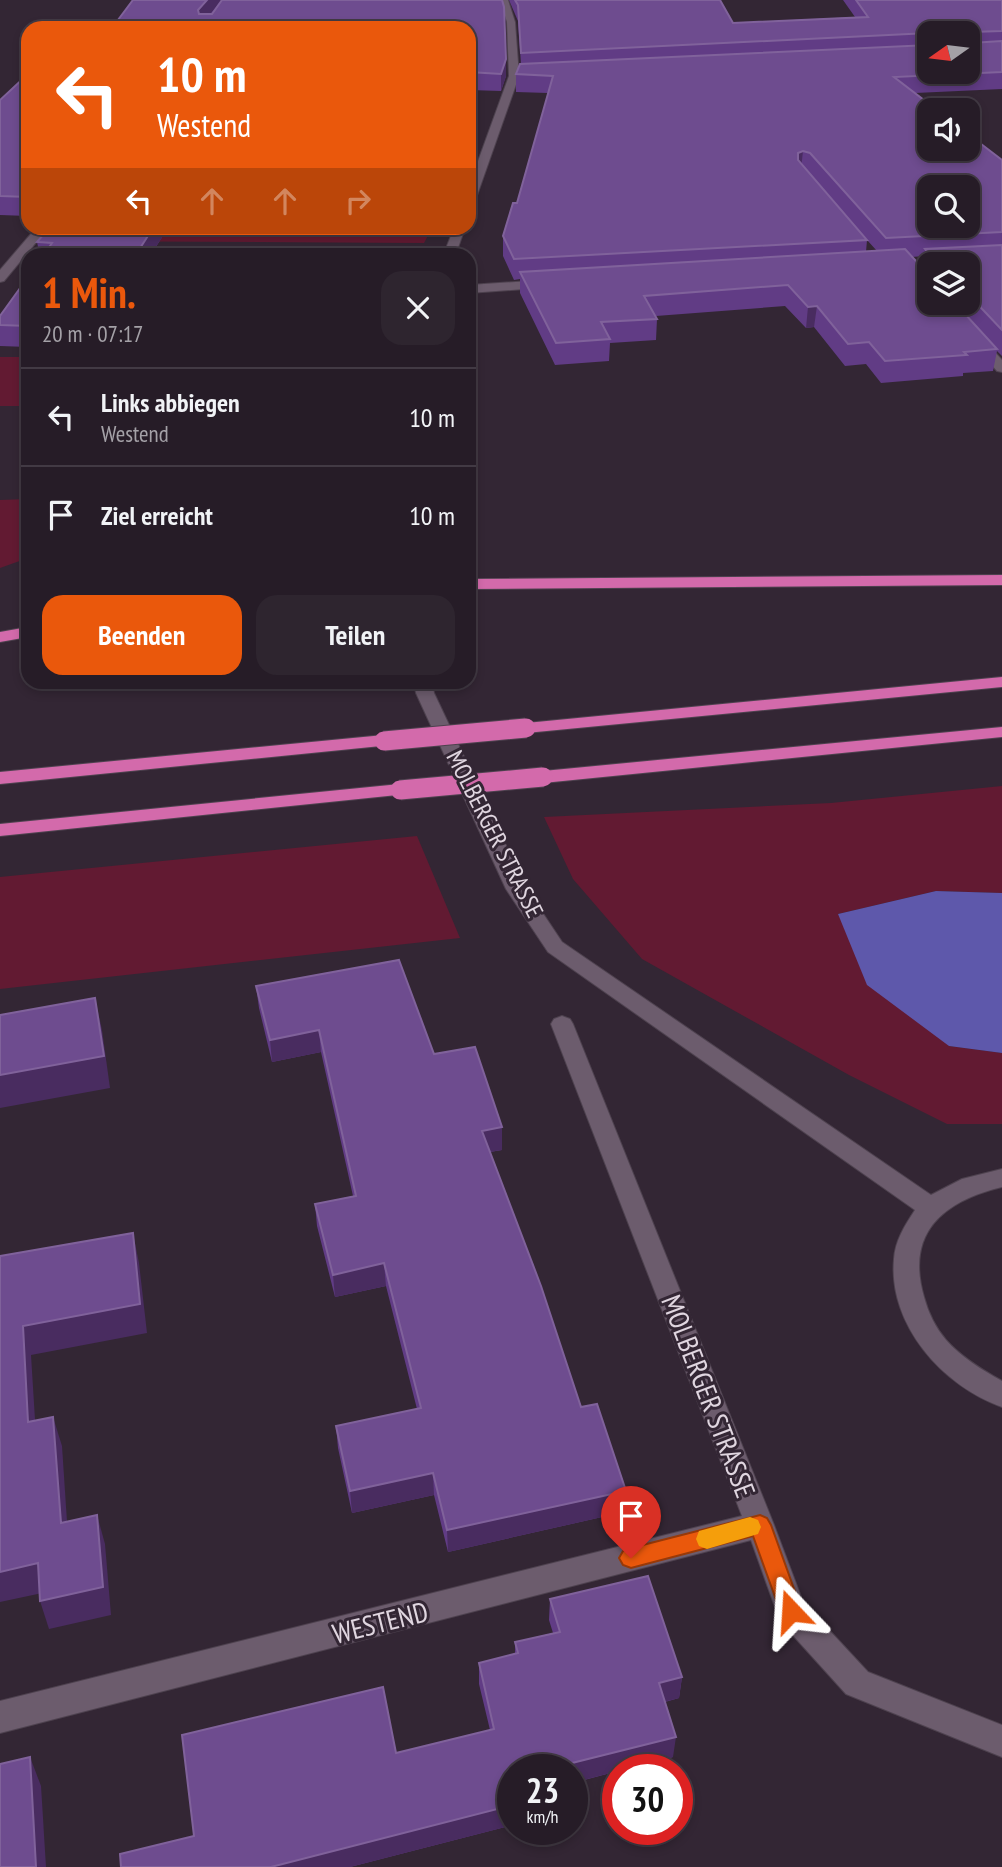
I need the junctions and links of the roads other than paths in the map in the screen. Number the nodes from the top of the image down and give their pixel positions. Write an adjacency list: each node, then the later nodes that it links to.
1 (504, 0): 2 (street)
2 (514, 76): 3 (street); 4 (street)
3 (527, 76)
4 (476, 182)
5 (21, 253): 6 (street)
6 (0, 278)
7 (564, 283): 8 (street)
8 (476, 289)
9 (954, 315): 10 (street)
10 (1002, 368)
11 (1002, 580): 12 (highway)
12 (476, 584)
13 (21, 633): 14 (highway)
14 (0, 637)
15 (1002, 682): 18 (highway, bridge)
16 (424, 689): 22 (street, MOLBERGER STRASSE)
17 (1002, 732): 19 (highway, bridge)
18 (0, 778)
19 (0, 830)
20 (562, 1024): 24 (street, MOLBERGER STRASSE)
21 (1002, 1178): 22 (street)
22 (932, 1209): 23 (street)
23 (1002, 1395)
24 (760, 1525): 25 (street, WESTEND); 26 (street, MOLBERGER STRASSE)
25 (0, 1717)
26 (1002, 1741)

